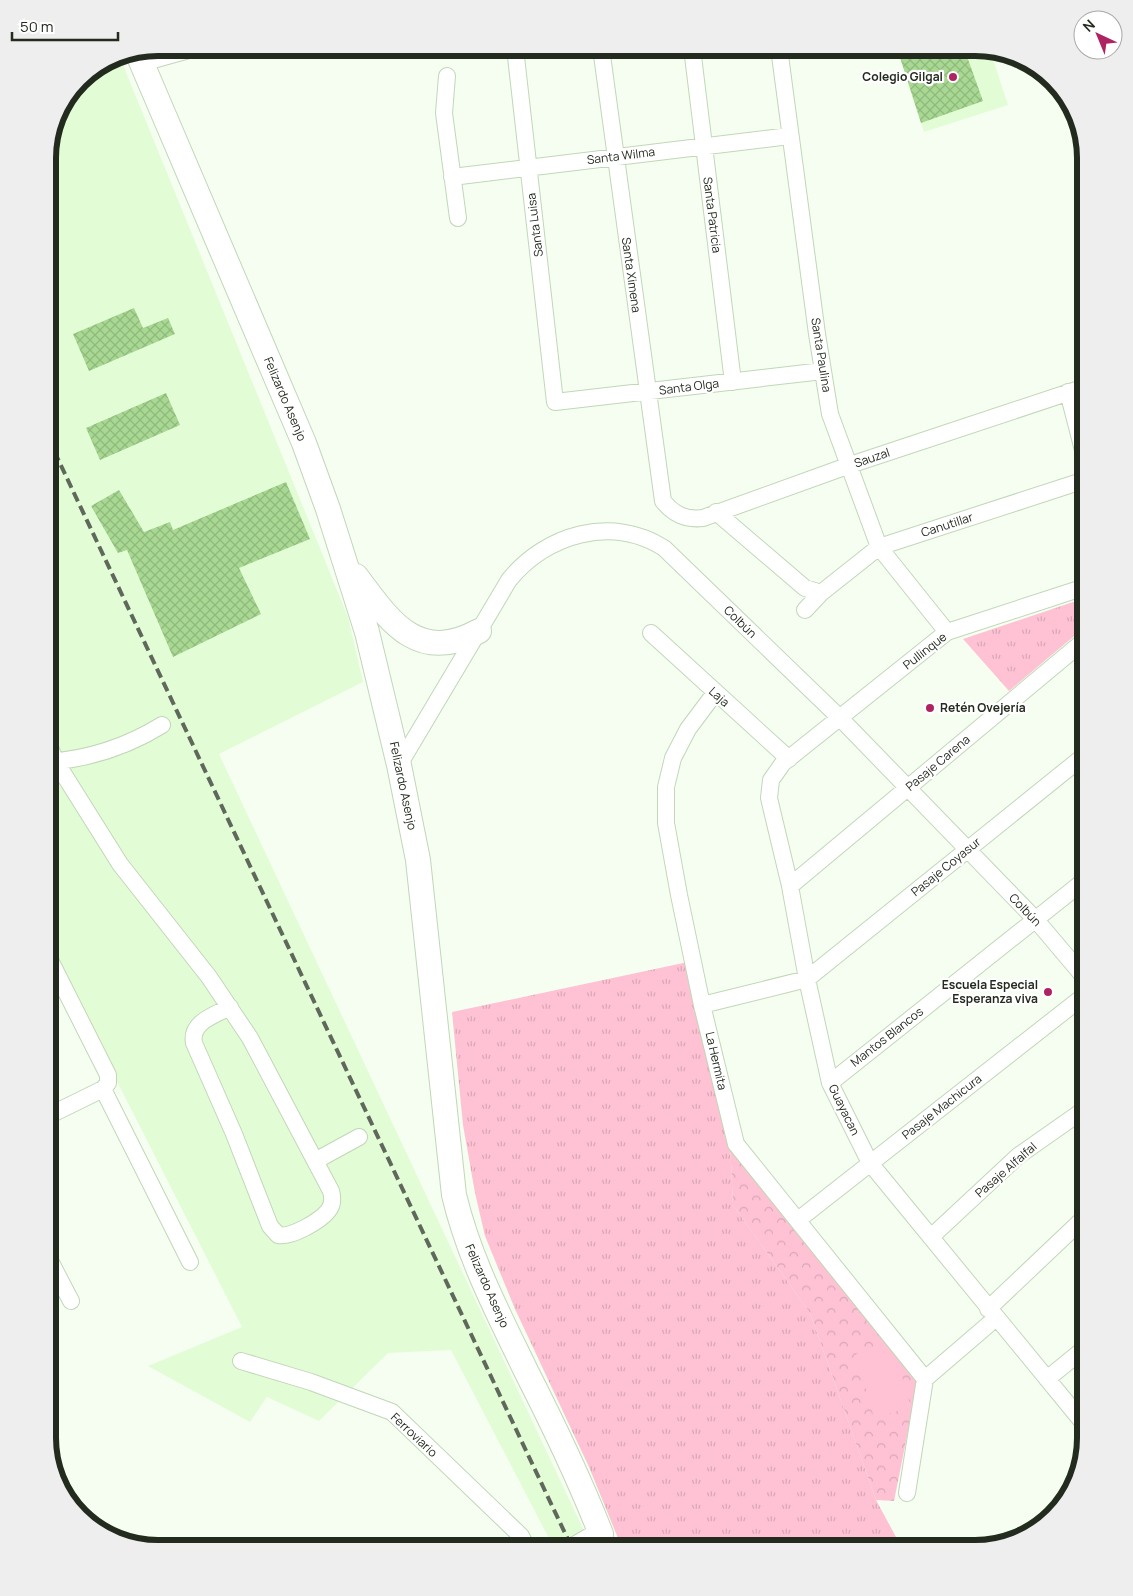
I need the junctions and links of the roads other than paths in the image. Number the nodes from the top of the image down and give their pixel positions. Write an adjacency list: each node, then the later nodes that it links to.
1 (515, 56): 10 (street, Santa Luisa)
2 (602, 56): 9 (street, Santa Ximena)
3 (693, 56): 8 (street, Santa Patricia)
4 (779, 56): 7 (street, Santa Paulina)
5 (140, 58): 25 (street, Felizardo Asenjo)
6 (447, 76): 11 (street)
7 (790, 136): 8 (street, Santa Wilma); 13 (street, Santa Paulina)
8 (704, 145): 9 (street, Santa Wilma); 14 (street, Santa Patricia)
9 (616, 157): 10 (street, Santa Wilma); 16 (street, Santa Ximena)
10 (528, 167): 11 (street, Santa Wilma); 18 (street, Santa Luisa)
11 (452, 177): 12 (street)
12 (458, 218)
13 (823, 371): 14 (street, Santa Olga); 20 (street, Santa Paulina)
14 (733, 382): 16 (street, Santa Olga)
15 (1077, 390): 17 (street, Sauzal)
16 (647, 392): 18 (street, Santa Olga); 22 (street, Santa Ximena)
17 (1068, 392): 19 (street); 20 (street, Sauzal)
18 (555, 402)
19 (1077, 425)
20 (850, 465): 23 (street, Sauzal); 24 (street, Santa Paulina)
21 (1077, 483): 24 (street, Canutillar)
22 (663, 502): 23 (street, Sauzal)
23 (716, 512): 27 (street)
24 (880, 547): 27 (street, Canutillar); 30 (street, Santa Paulina)
25 (346, 562): 29 (street); 39 (street, Felizardo Asenjo)
26 (1077, 590): 30 (street, Pullinque)
27 (821, 593): 28 (street, Canutillar)
28 (805, 610)
29 (480, 631): 34 (street, Colbún); 39 (street, Colbún)
30 (947, 632): 34 (street, Pullinque)
31 (651, 633): 33 (street, Laja)
32 (1077, 647): 41 (street, Pasaje Carena)
33 (715, 693): 36 (street, Laja); 50 (street, La Hermita)
34 (840, 718): 36 (street, Pullinque); 41 (street, Colbún)
35 (162, 725): 37 (street)
36 (789, 759): 43 (street, Guayacan)
37 (56, 761)
38 (1077, 762): 42 (street, Pasaje Coyasur)
39 (399, 765): 73 (street, Felizardo Asenjo)
40 (56, 768): 51 (street)
41 (907, 789): 42 (street, Colbún); 43 (street, Pasaje Carena)
42 (967, 851): 45 (street, Colbún); 48 (street, Pasaje Coyasur)
43 (790, 886): 48 (street, Guayacan)
44 (1077, 887): 45 (street, Mantos Blancos)
45 (1036, 920): 46 (street, Colbún); 52 (street, Mantos Blancos)
46 (1077, 968)
47 (56, 972): 53 (street)
48 (807, 979): 50 (street); 52 (street, Guayacan)
49 (1077, 1002): 58 (street, Pasaje Machicura)
50 (702, 1005): 59 (street, La Hermita)
51 (230, 1007): 57 (street); 57 (street)
52 (830, 1083): 58 (street, Guayacan)
53 (103, 1090): 54 (street); 62 (street)
54 (56, 1112)
55 (1077, 1115): 61 (street, Pasaje Alfalfal)
56 (359, 1137): 57 (street)
57 (315, 1161)
58 (870, 1164): 59 (street, Pasaje Machicura); 61 (street, Guayacan)
59 (798, 1220): 68 (street, La Hermita)
60 (1077, 1226): 65 (street)
61 (931, 1237): 65 (street, Guayacan)
62 (190, 1262)
63 (56, 1276): 64 (street)
64 (71, 1301)
65 (992, 1313): 68 (street); 69 (street, Guayacan)
66 (1077, 1355): 69 (street)
67 (242, 1361): 72 (street, Ferroviario)
68 (925, 1378): 71 (street)
69 (1047, 1379): 70 (street, Guayacan)
70 (1077, 1415)
71 (906, 1493)
72 (523, 1540)
73 (604, 1540)

